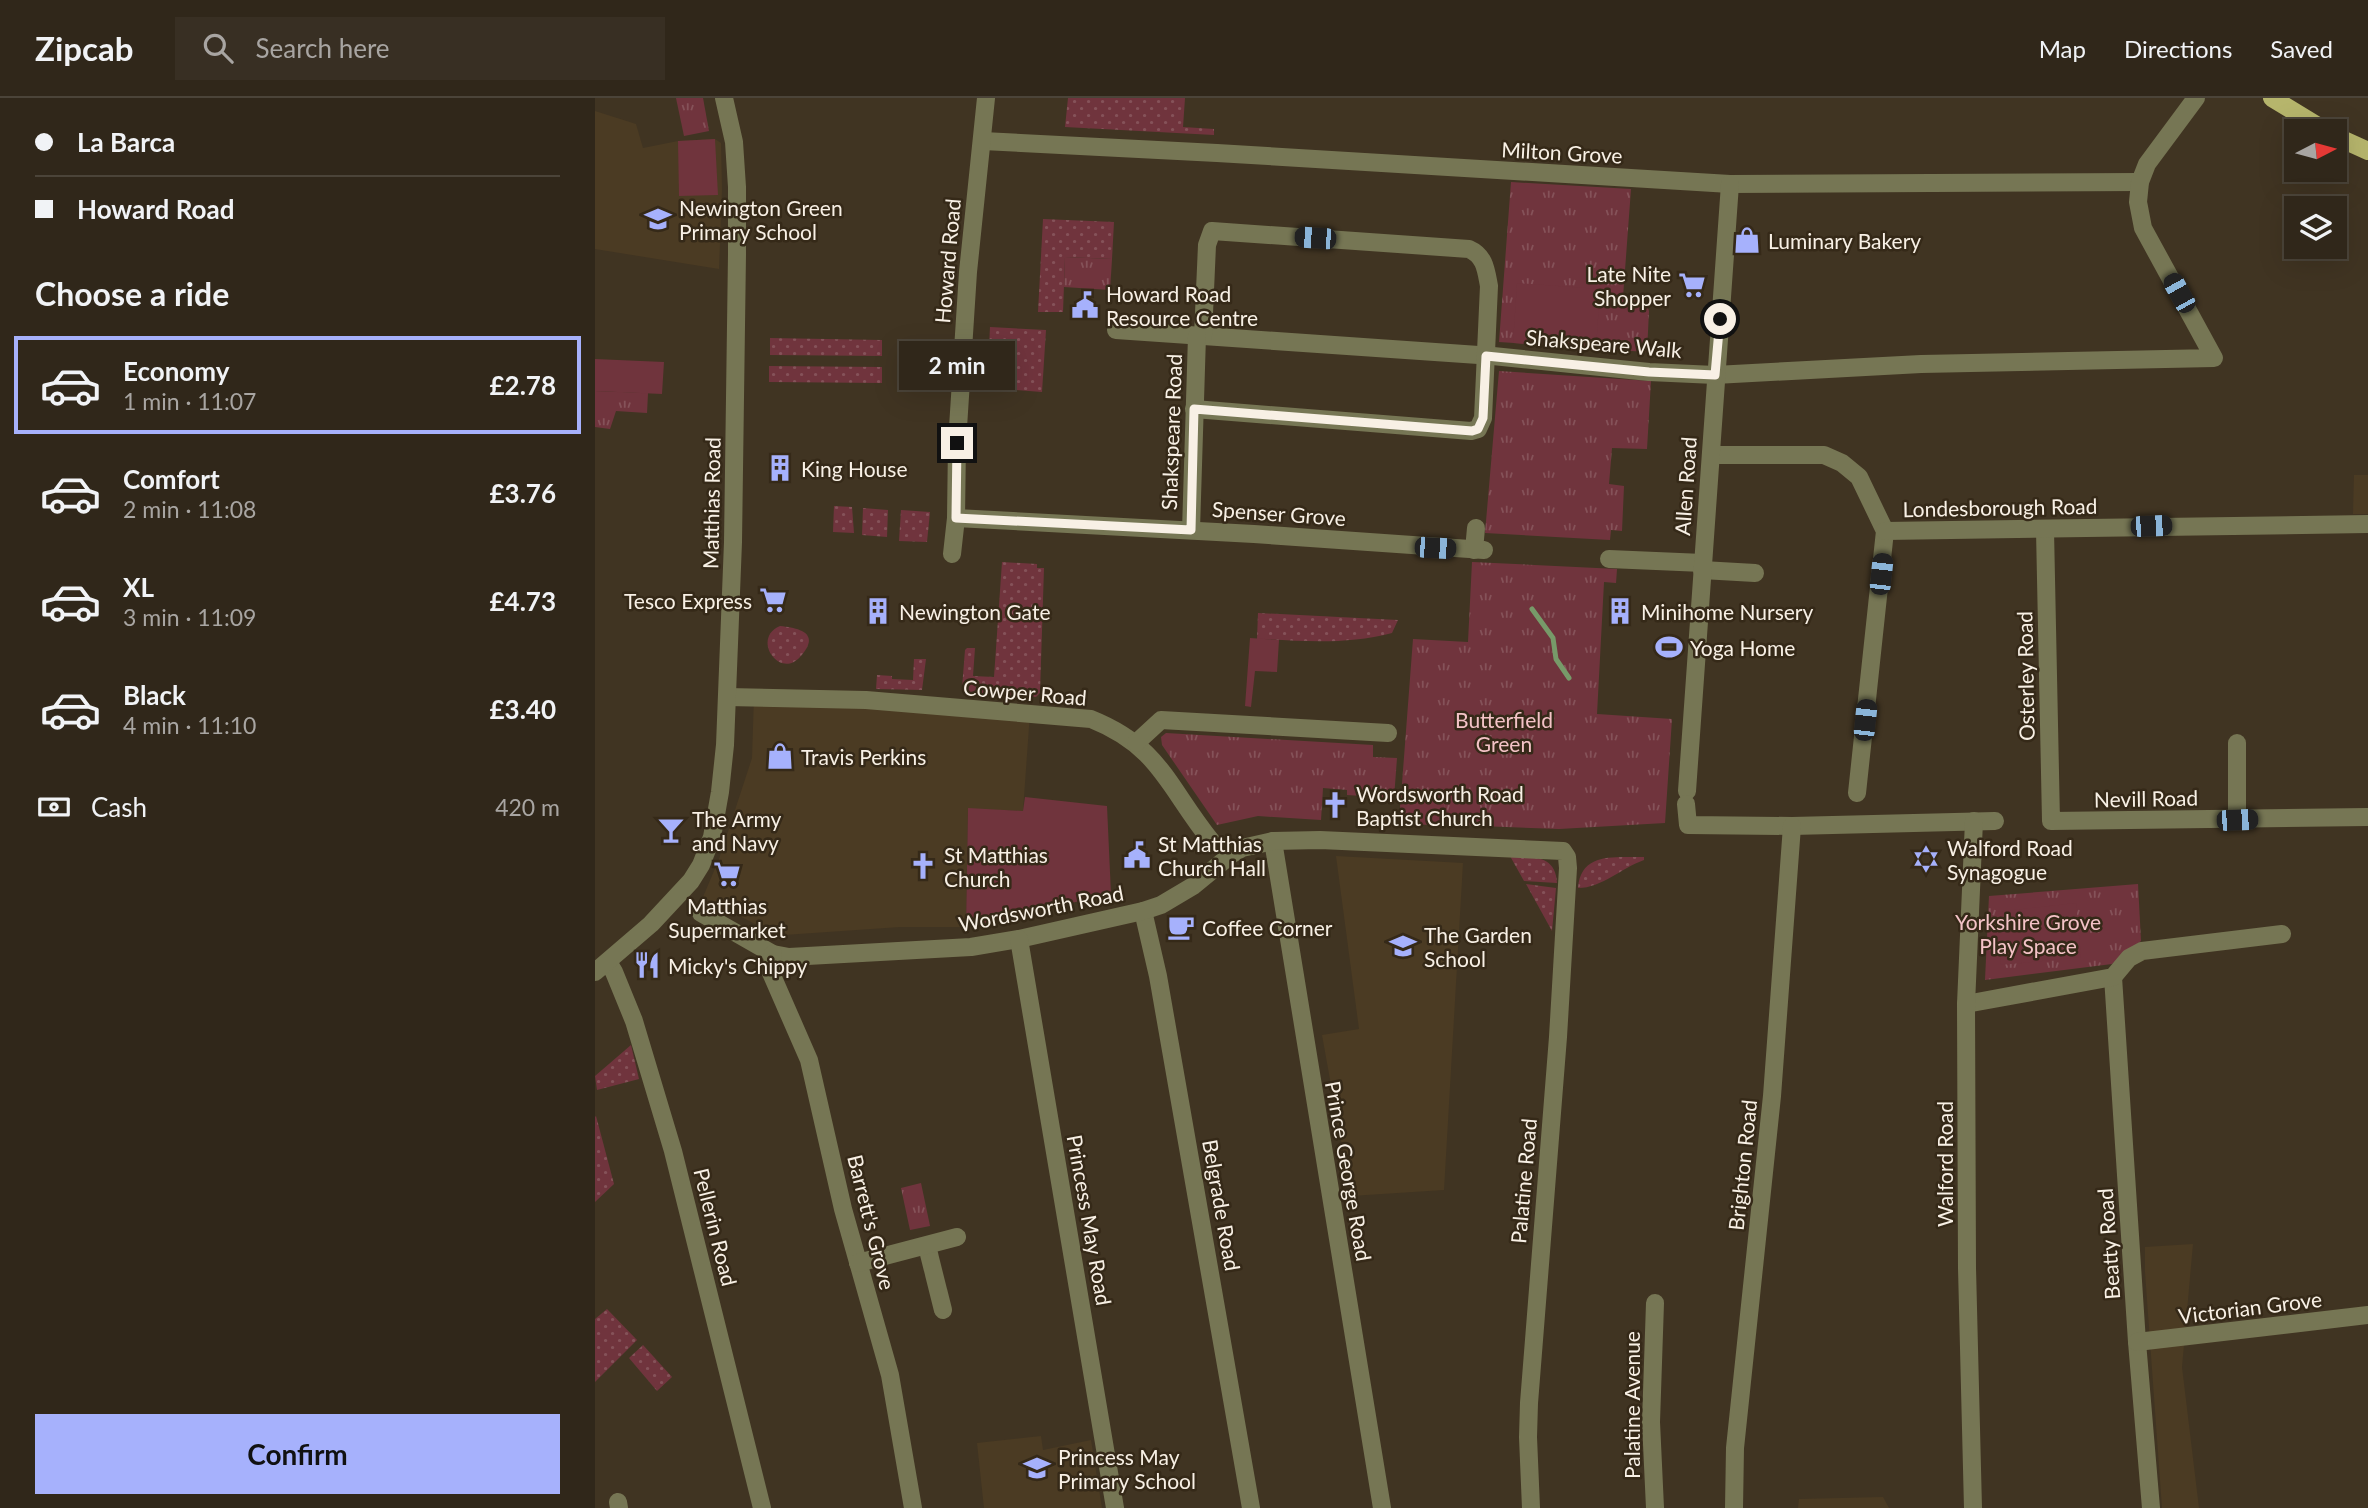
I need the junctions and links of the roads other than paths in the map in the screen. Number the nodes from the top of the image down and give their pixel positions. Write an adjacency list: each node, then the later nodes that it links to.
1 (725, 98): 27 (street, Matthias Road)
2 (986, 98): 6 (street, Howard Road)
3 (2196, 98): 9 (street)
4 (2272, 98): 5 (main road)
5 (2306, 119)
6 (982, 141): 10 (street, Milton Grove); 17 (street, Howard Road)
7 (2347, 141): 8 (main road)
8 (2368, 151)
9 (2140, 182): 10 (street, Milton Grove); 14 (street, Shakspeare Walk)
10 (1730, 184): 14 (street, Allen Road)
11 (1116, 330): 12 (street, Shakspeare Walk)
12 (1200, 336): 13 (street, Shakspeare Walk); 13 (street, Shakspeare Road); 15 (street, Shakspeare Road)
13 (1486, 356): 14 (street, Shakspeare Walk); 15 (street)
14 (1715, 375): 16 (street, Allen Road)
15 (1194, 409): 20 (street, Shakspeare Road)
16 (1711, 455): 22 (street); 25 (street, Allen Road)
17 (956, 518): 20 (street, Spenser Grove); 23 (street, Howard Road)
18 (2368, 524): 21 (street, Londesborough Road)
19 (1476, 528): 20 (street, Spenser Grove)
20 (1191, 530)
21 (2045, 530): 22 (street, Londesborough Road); 36 (street, Osterley Road)
22 (1885, 531): 31 (street)
23 (953, 554)
24 (1609, 559): 25 (street)
25 (1702, 566): 26 (street); 37 (street, Allen Road)
26 (1755, 573)
27 (727, 697): 29 (street, Cowper Road); 46 (street, Matthias Road)
28 (1388, 733): 29 (street)
29 (1136, 743): 39 (street, Cowper Road)
30 (2237, 743): 33 (street)
31 (1857, 793)
32 (2368, 817): 33 (street, Nevill Road)
33 (2237, 820): 36 (street, Nevill Road)
34 (1973, 821): 35 (street); 37 (street); 48 (street, Walford Road)
35 (1995, 821)
36 (2051, 821)
37 (1792, 825): 63 (street, Brighton Road)
38 (1273, 841): 40 (street, Wordsworth Road); 41 (street, Wordsworth Road); 60 (street, Prince George Road)
39 (1212, 842)
40 (1380, 844): 61 (street, Palatine Road)
41 (1143, 911): 44 (street, Wordsworth Road); 59 (street, Belgrade Road)
42 (701, 913): 45 (street, Wordsworth Road)
43 (2281, 934): 47 (street)
44 (1019, 939): 45 (street, Wordsworth Road); 58 (street, Princess May Road)
45 (773, 954): 51 (street, Barrett's Grove)
46 (602, 967): 56 (street, Pellerin Road)
47 (2113, 977): 48 (street); 55 (street, Beatty Road)
48 (1966, 1004): 64 (street, Walford Road)
49 (957, 1237): 50 (street)
50 (926, 1246): 51 (street); 53 (street)
51 (858, 1263): 57 (street, Barrett's Grove)
52 (1655, 1303): 62 (street, Palatine Avenue)
53 (943, 1310)
54 (2368, 1315): 55 (street, Victorian Grove)
55 (2137, 1342): 65 (street, Beatty Road)
56 (762, 1508)
57 (913, 1508)
58 (1115, 1508)
59 (1251, 1508)
60 (1383, 1508)
61 (1531, 1508)
62 (1655, 1508)
63 (1734, 1508)
64 (1973, 1508)
65 (2151, 1508)

